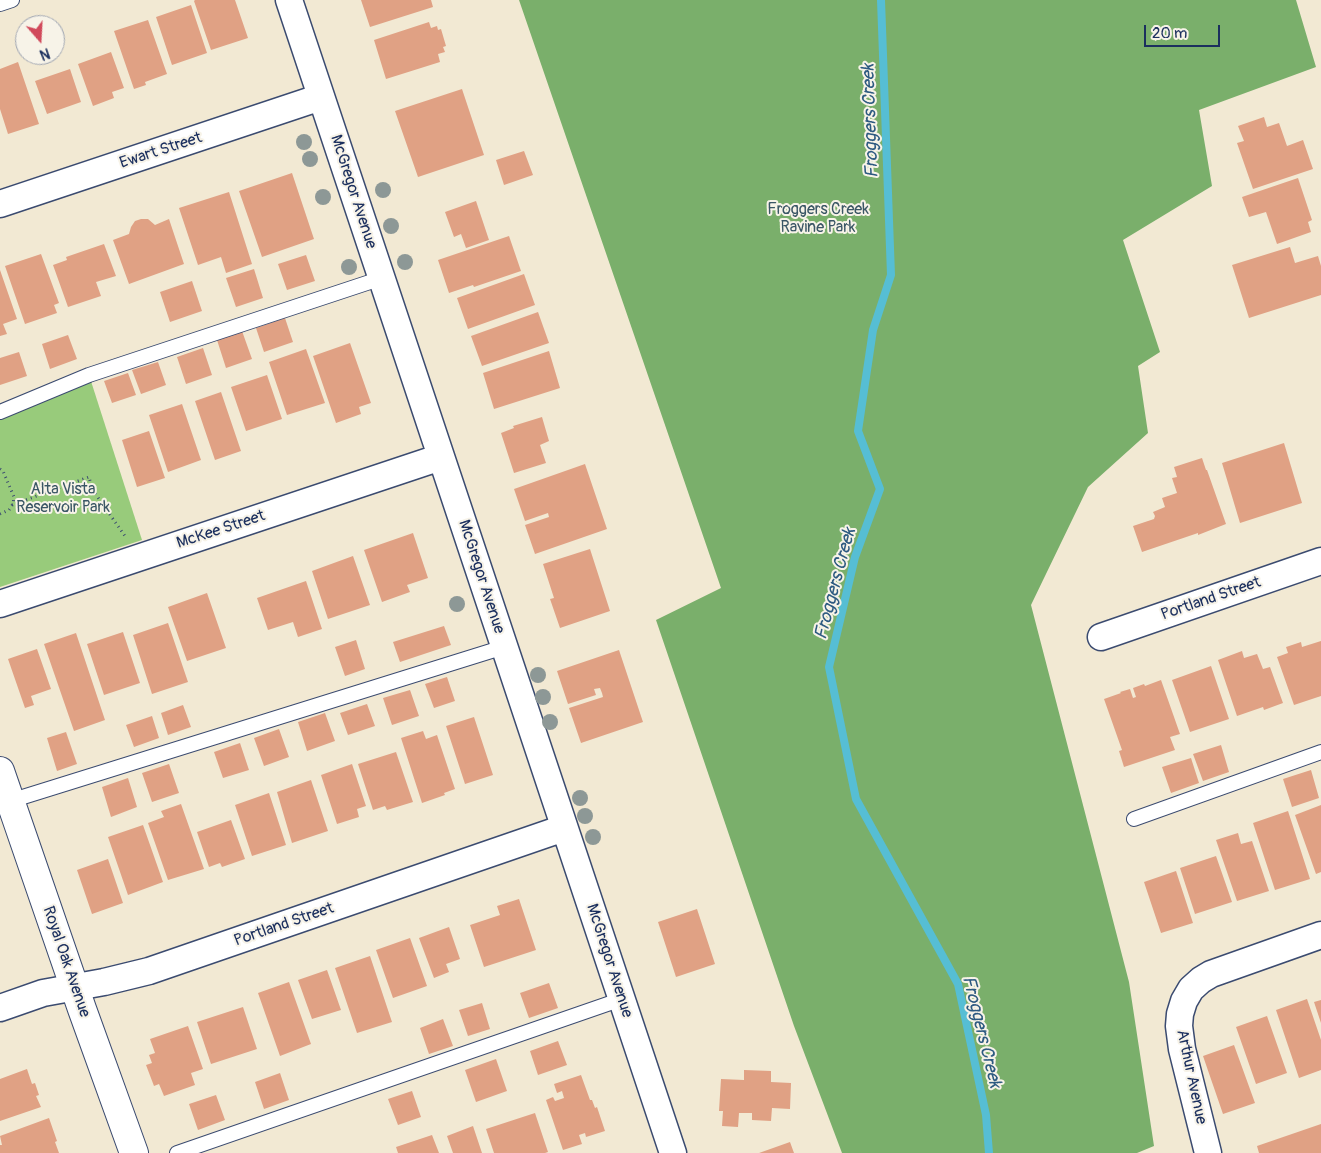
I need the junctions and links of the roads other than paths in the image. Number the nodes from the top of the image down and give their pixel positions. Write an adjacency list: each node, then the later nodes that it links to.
1 (12, 0): 3 (lane)
2 (289, 0): 4 (street, McGregor Avenue)
3 (0, 4)
4 (321, 97): 5 (street, Ewart Street); 6 (street, McGregor Avenue)
5 (0, 204)
6 (382, 278): 7 (lane); 8 (street, McGregor Avenue)
7 (0, 412)
8 (441, 457): 10 (street, McKee Street); 12 (street, McGregor Avenue)
9 (1321, 561): 11 (street, Portland Street)
10 (0, 604)
11 (1101, 637)
12 (504, 646): 15 (lane); 17 (street, McGregor Avenue)
13 (1321, 752): 16 (lane)
14 (0, 771): 15 (street, Royal Oak Avenue)
15 (10, 801): 19 (street, Royal Oak Avenue)
16 (1134, 819)
17 (564, 828): 19 (street, Portland Street); 20 (street, McGregor Avenue)
18 (1321, 935): 25 (street, Arthur Avenue)
19 (75, 988): 21 (street, Portland Street); 22 (street, Royal Oak Avenue)
20 (622, 999): 23 (lane); 24 (street, McGregor Avenue)
21 (0, 1008)
22 (134, 1153)
23 (177, 1153)
24 (673, 1153)
25 (1208, 1153)

